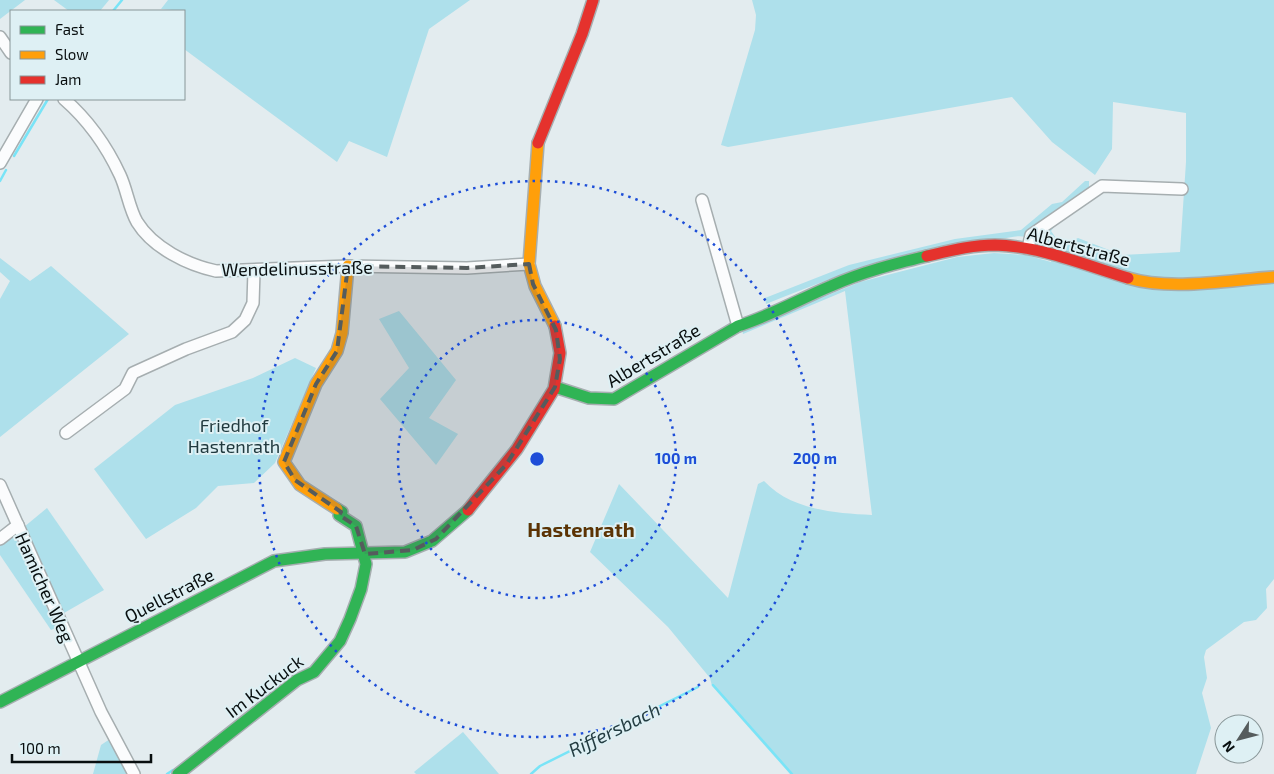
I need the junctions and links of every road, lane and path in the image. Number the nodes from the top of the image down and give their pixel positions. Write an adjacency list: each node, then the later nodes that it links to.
1 (593, 0): 10 (main road)
2 (0, 38): 3 (street)
3 (10, 51)
4 (37, 100): 6 (street)
5 (65, 100): 12 (street, Wendelinusstraße)
6 (1, 159)
7 (1182, 189): 9 (street)
8 (702, 200): 14 (street)
9 (1028, 248): 13 (main road, Albertstraße); 14 (main road, Albertstraße)
10 (529, 264): 11 (street, Wendelinusstraße); 15 (main road)
11 (348, 266): 12 (street, Wendelinusstraße); 20 (main road)
12 (254, 271): 16 (street)
13 (1274, 277)
14 (738, 326): 15 (main road, Albertstraße)
15 (555, 387): 20 (main road, Quellstraße)
16 (66, 433)
17 (0, 485): 18 (street, Hamicher Weg)
18 (18, 525): 19 (street); 21 (street, Hamicher Weg)
19 (0, 539)
20 (364, 554): 21 (main road, Quellstraße); 24 (main road, Im Kuckuck)
21 (78, 661): 22 (main road, Quellstraße); 23 (street)
22 (0, 702)
23 (134, 774)
24 (178, 774)

